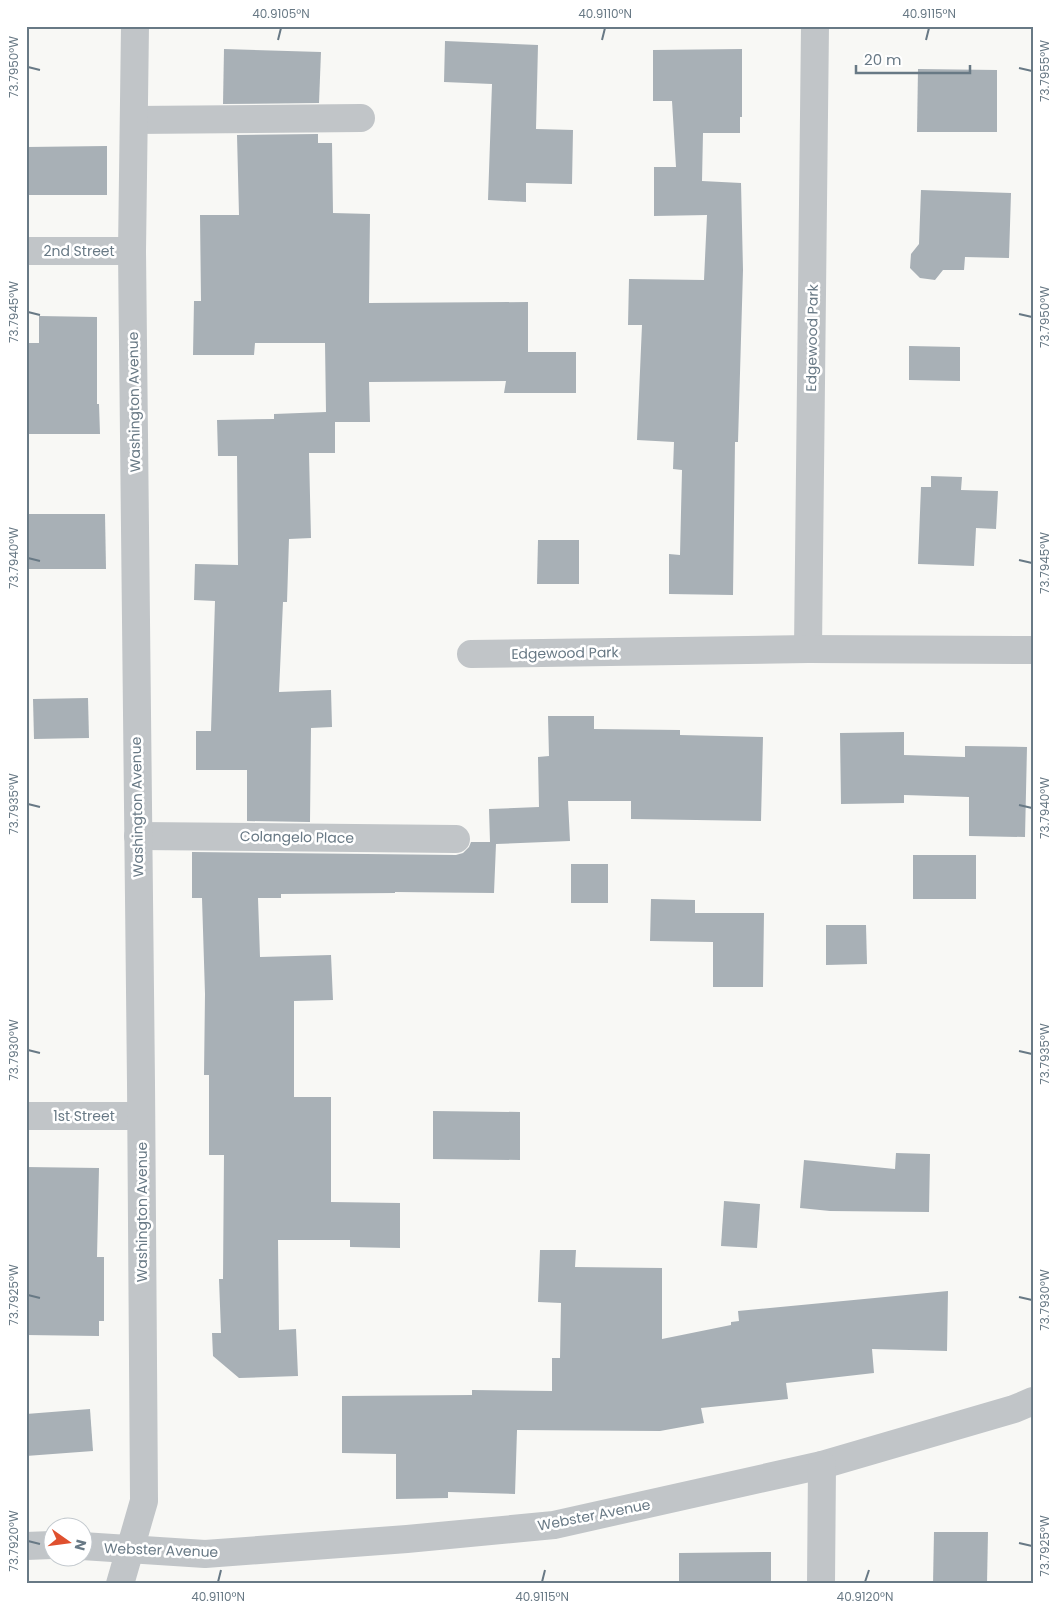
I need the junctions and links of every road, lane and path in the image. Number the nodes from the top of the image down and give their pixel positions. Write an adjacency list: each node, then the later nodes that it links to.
1 (136, 26): 4 (street, Washington Avenue)
2 (815, 26): 7 (street, Edgewood Park)
3 (361, 118): 4 (street)
4 (134, 120): 6 (street, Washington Avenue)
5 (26, 251): 6 (street, 2nd Street)
6 (132, 251): 10 (street, Washington Avenue)
7 (808, 650): 8 (street, Edgewood Park); 9 (street, Edgewood Park)
8 (1033, 650)
9 (471, 654)
10 (138, 836): 11 (street, Colangelo Place); 13 (street, Washington Avenue)
11 (456, 839)
12 (26, 1116): 13 (street, 1st Street)
13 (142, 1116): 19 (street, Washington Avenue)
14 (1033, 1401): 15 (street, Webster Avenue)
15 (822, 1465): 19 (street, Webster Avenue); 21 (street)
16 (42, 1545): 17 (street)
17 (26, 1546)
18 (92, 1547): 19 (street, Webster Avenue)
19 (130, 1550): 20 (street, Washington Avenue)
20 (120, 1584)
21 (821, 1584)

